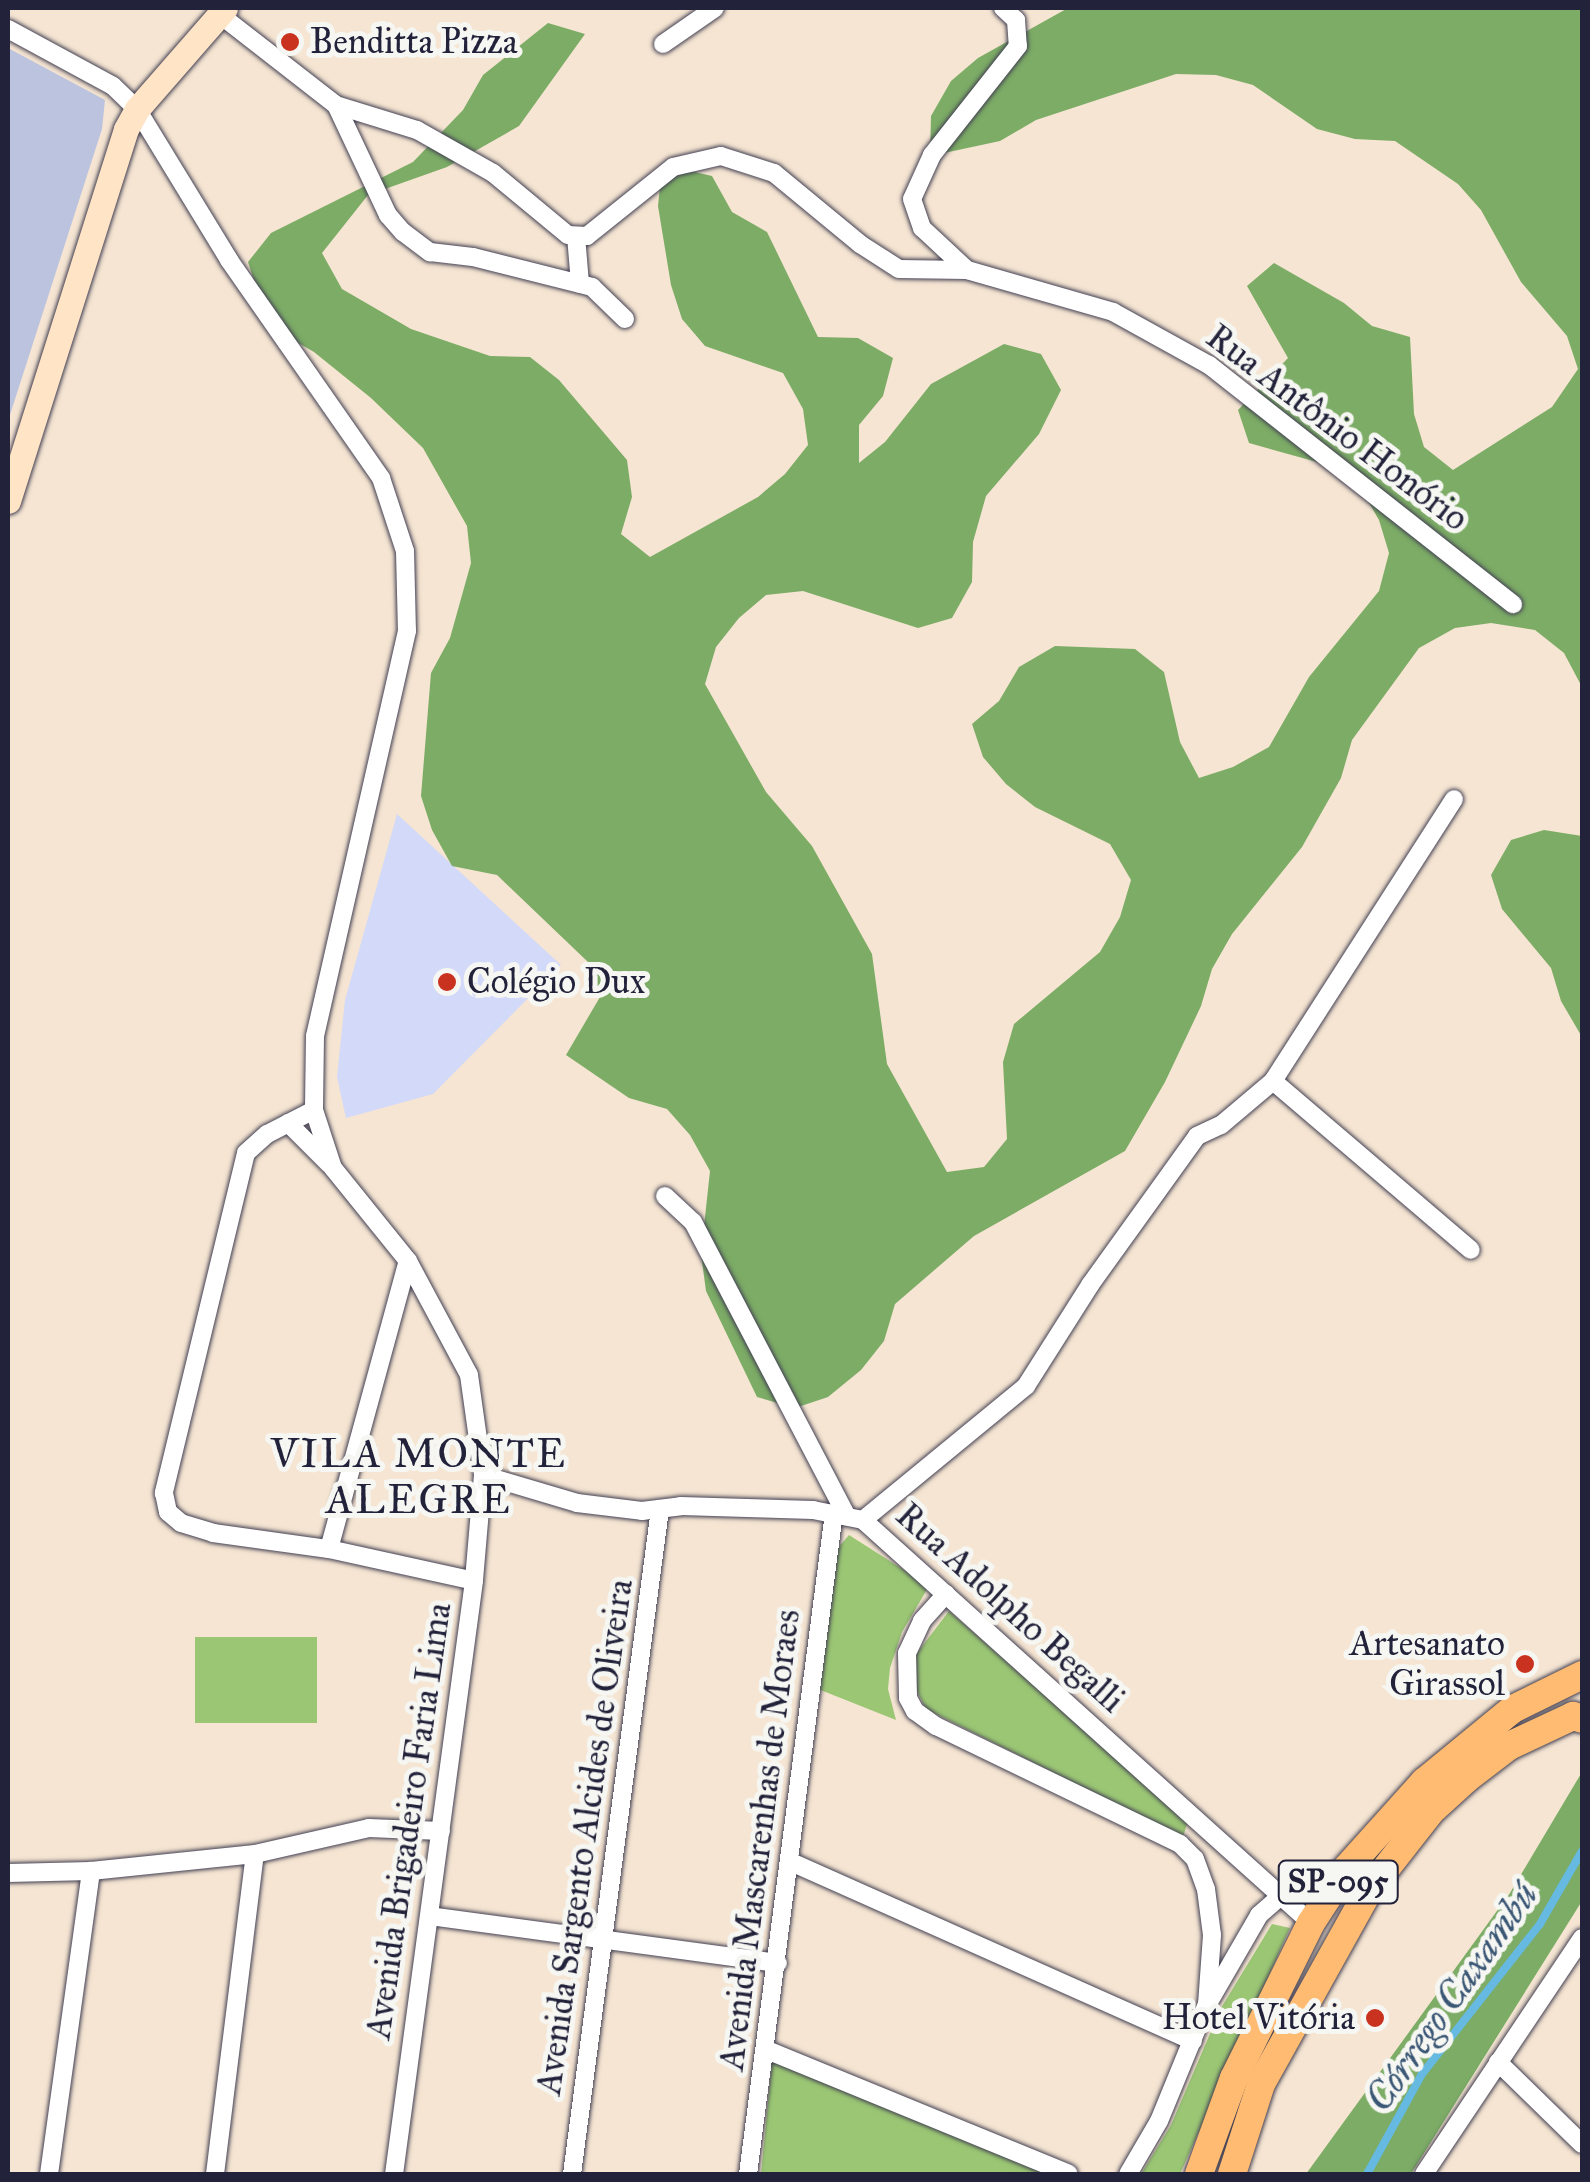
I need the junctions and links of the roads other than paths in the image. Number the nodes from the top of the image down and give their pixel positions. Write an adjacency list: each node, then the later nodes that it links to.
1 (716, 8): 5 (street)
2 (1003, 8): 9 (street, Rua Antônio Honório)
3 (222, 11): 6 (street); 7 (main road)
4 (8, 28): 7 (street)
5 (663, 44)
6 (336, 105): 8 (street); 10 (street)
7 (137, 108): 12 (main road); 16 (street)
8 (576, 236): 9 (street); 10 (street)
9 (967, 270): 13 (street, Rua Antônio Honório)
10 (580, 284): 11 (street)
11 (625, 319)
12 (8, 501)
13 (1513, 604)
14 (1454, 799): 15 (street)
15 (1274, 1081): 20 (street); 24 (street)
16 (314, 1110): 17 (street); 18 (street)
17 (288, 1124): 18 (street); 25 (street)
18 (333, 1168): 21 (street, Avenida Brigadeiro Faria Lima)
19 (665, 1196): 24 (street)
20 (1471, 1250)
21 (408, 1261): 22 (street, Avenida Brigadeiro Faria Lima); 25 (street)
22 (484, 1475): 23 (street); 26 (street, Avenida Brigadeiro Faria Lima)
23 (660, 1509): 24 (street); 41 (street, Avenida Sargento Alcides de Oliveira)
24 (848, 1516): 27 (street, Rua Adolpho Begalli); 34 (street, Avenida Mascarenhas de Moraes)
25 (329, 1549): 26 (street)
26 (474, 1582): 30 (street, Avenida Brigadeiro Faria Lima)
27 (946, 1594): 31 (street, Rua Adolpho Begalli); 33 (street)
28 (1582, 1674): 39 (main road, SP-095)
29 (1582, 1719): 56 (main road, SP-095)
30 (441, 1830): 32 (street); 38 (street, Avenida Brigadeiro Faria Lima)
31 (1213, 1834): 33 (street); 37 (street, Rua Adolpho Begalli)
32 (255, 1854): 35 (street); 49 (street)
33 (1195, 1860): 43 (street)
34 (792, 1862): 42 (street, Avenida Mascarenhas de Moraes); 44 (street)
35 (91, 1871): 36 (street); 48 (street)
36 (8, 1873)
37 (1282, 1895): 39 (street, Rua Adolpho Begalli); 43 (street)
38 (430, 1916): 41 (street); 50 (street, Avenida Brigadeiro Faria Lima)
39 (1311, 1923): 55 (main road, SP-095)
40 (1582, 1938): 46 (street)
41 (605, 1939): 42 (street); 51 (street, Avenida Sargento Alcides de Oliveira)
42 (778, 1963): 45 (street, Avenida Mascarenhas de Moraes)
43 (1208, 2004): 44 (street)
44 (1192, 2042): 54 (street)
45 (767, 2050): 52 (street, Avenida Mascarenhas de Moraes); 53 (street)
46 (1498, 2062): 47 (street); 57 (street)
47 (1582, 2144)
48 (49, 2174)
49 (214, 2174)
50 (394, 2174)
51 (572, 2174)
52 (748, 2174)
53 (1069, 2174)
54 (1128, 2174)
55 (1199, 2174)
56 (1232, 2174)
57 (1424, 2174)

